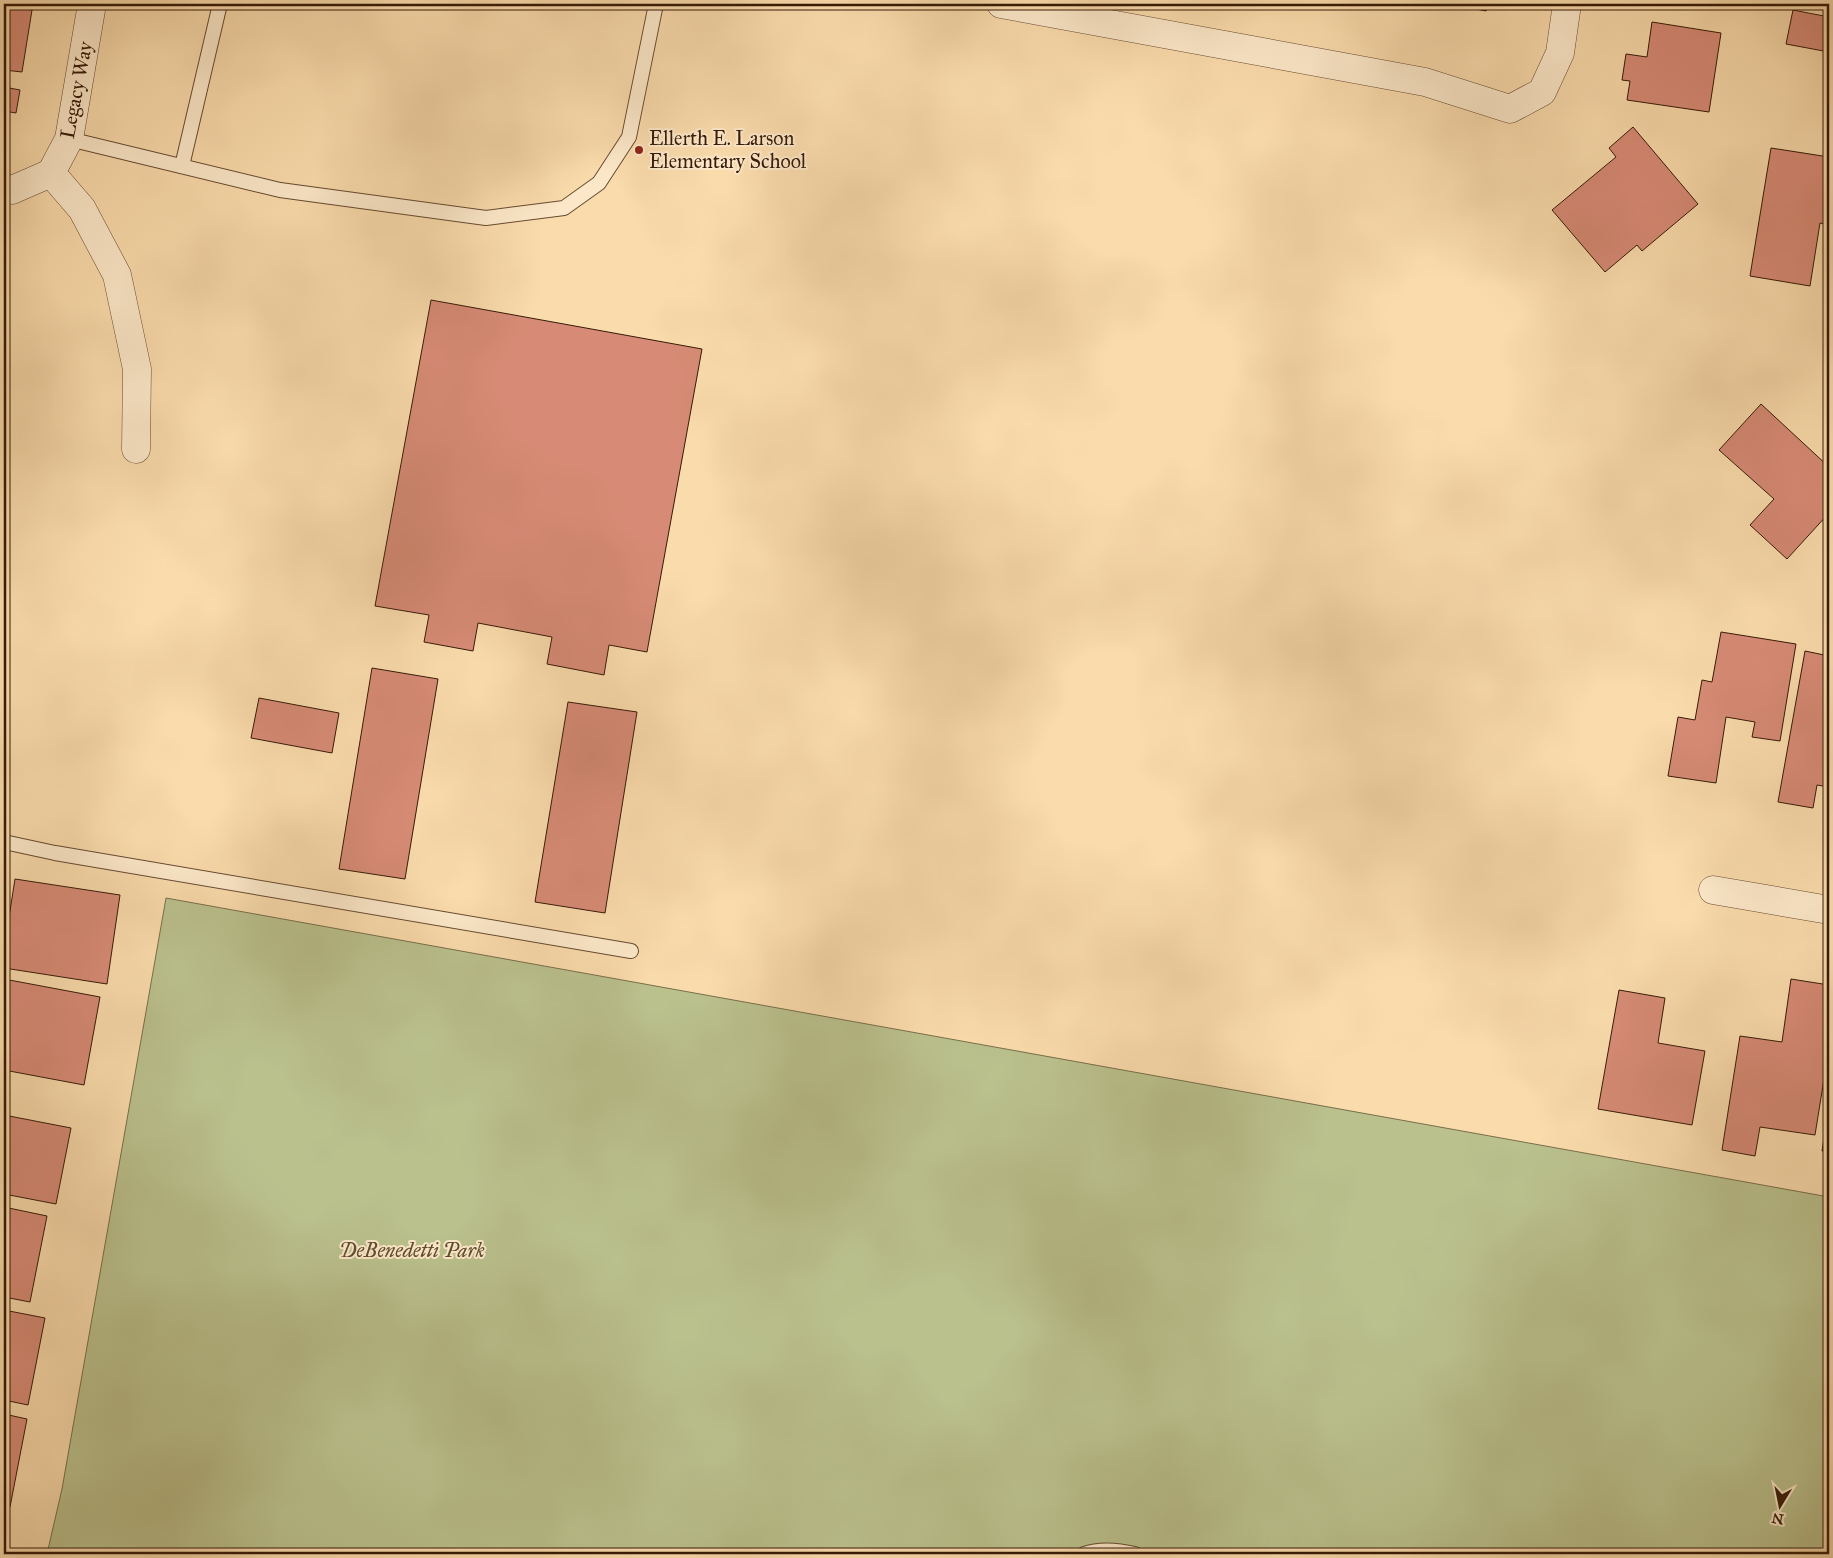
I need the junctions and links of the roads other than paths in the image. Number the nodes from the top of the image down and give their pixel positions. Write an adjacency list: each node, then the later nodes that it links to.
1 (92, 4): 6 (street, Legacy Way)
2 (220, 4): 7 (lane)
3 (656, 4): 7 (lane)
4 (1001, 4): 5 (street)
5 (1567, 4)
6 (69, 139): 7 (lane); 8 (street, Legacy Way)
7 (182, 166)
8 (51, 174): 9 (street); 10 (street)
9 (4, 188)
10 (136, 449)
11 (4, 842): 14 (lane)
12 (1713, 890): 13 (street)
13 (1829, 910)
14 (631, 951)
15 (1084, 1554): 16 (lane)
16 (1135, 1554)

